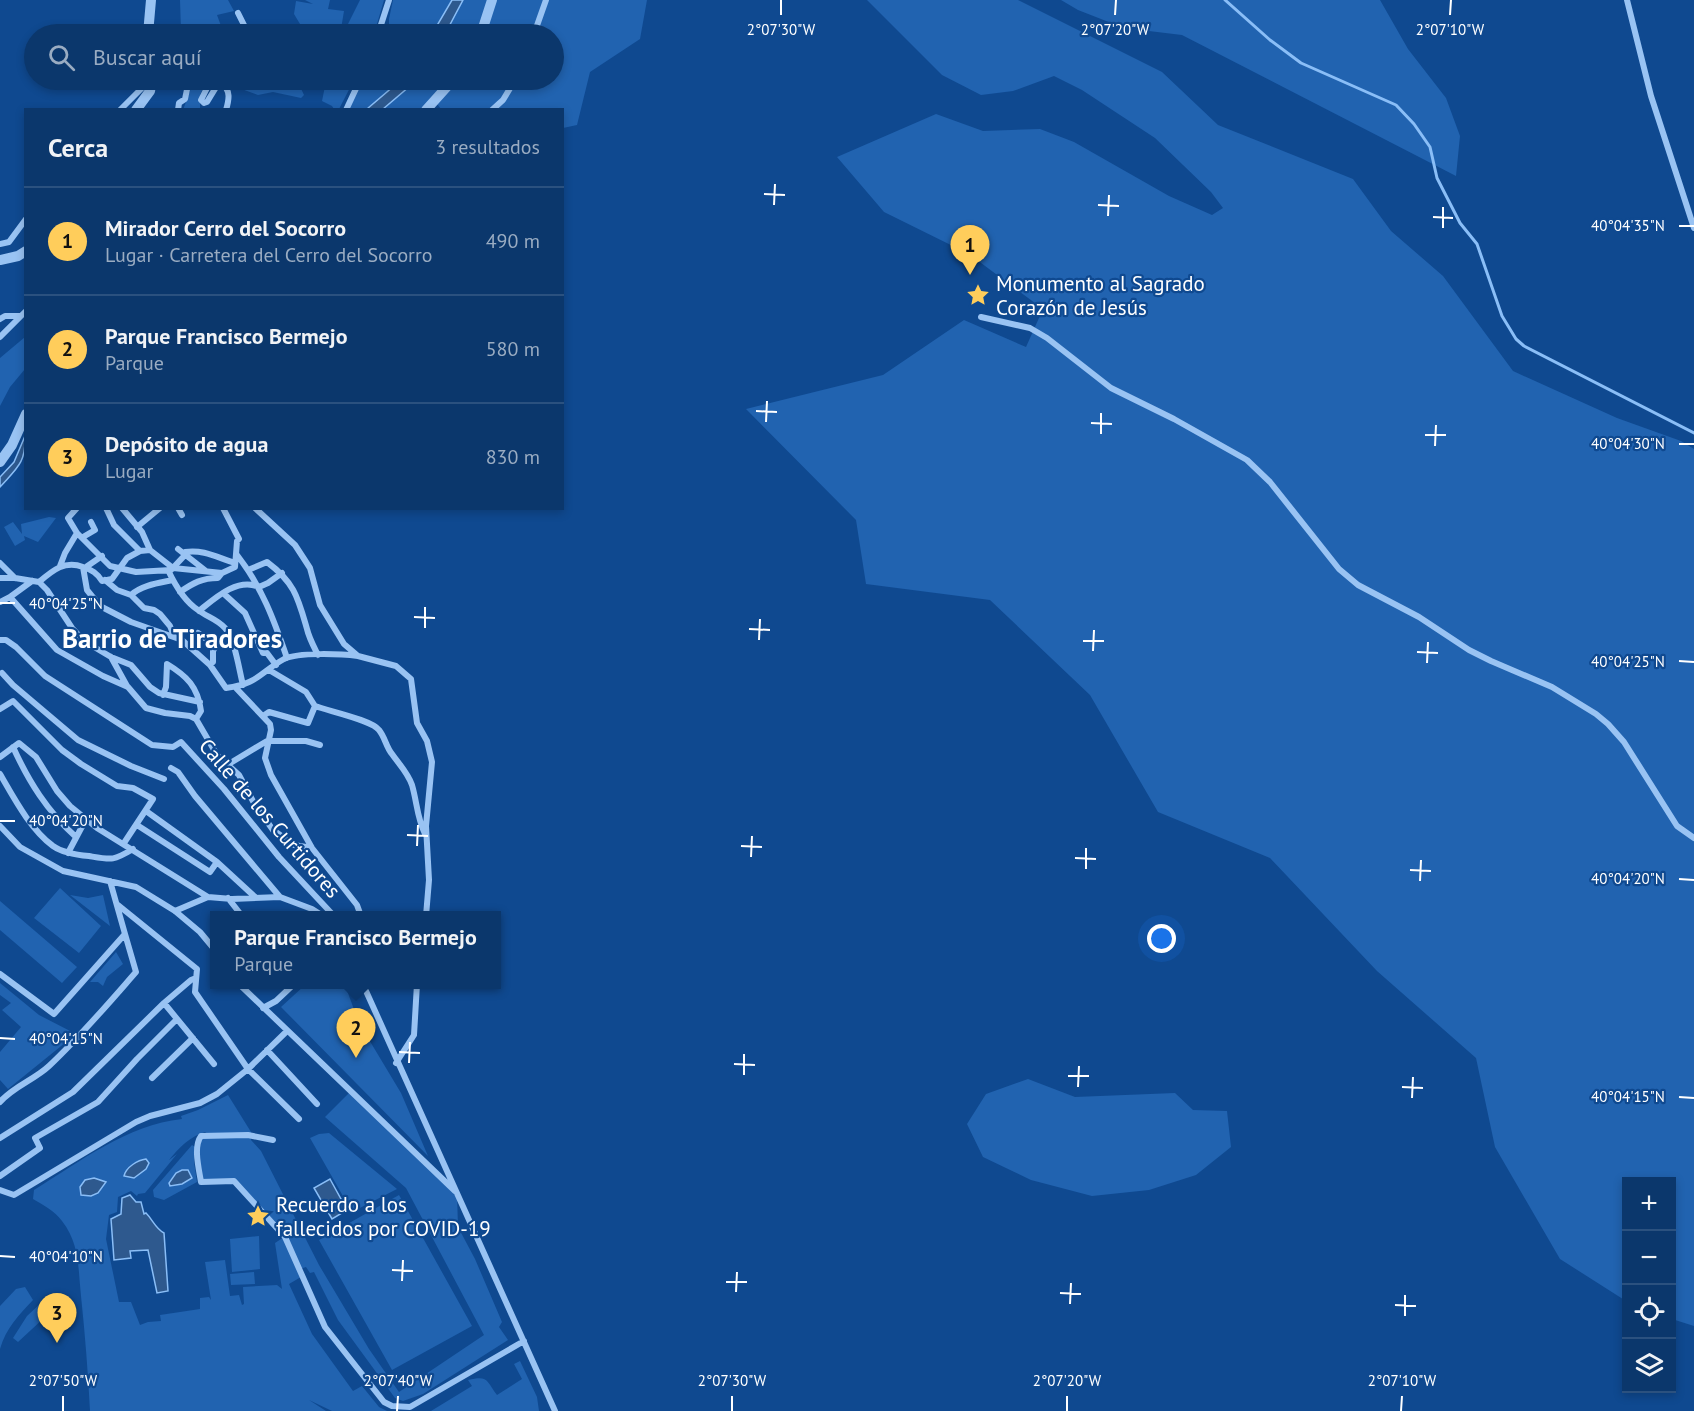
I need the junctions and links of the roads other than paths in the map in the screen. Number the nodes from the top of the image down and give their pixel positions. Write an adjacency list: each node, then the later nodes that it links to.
1 (151, 0): 7 (street)
2 (389, 0): 9 (street)
3 (492, 0): 10 (street)
4 (546, 0): 11 (street)
5 (1627, 0): 29 (street)
6 (238, 13): 8 (street)
7 (149, 24)
8 (243, 24)
9 (381, 24)
10 (484, 24)
11 (538, 24)
12 (141, 90): 22 (street)
13 (150, 90): 23 (street)
14 (187, 90): 21 (street)
15 (206, 90): 16 (street)
16 (214, 90)
17 (227, 90): 24 (street)
18 (355, 90): 25 (street)
19 (444, 90): 26 (street)
20 (509, 90): 27 (street)
21 (178, 106)
22 (122, 108)
23 (137, 108)
24 (226, 108)
25 (347, 108)
26 (428, 108)
27 (494, 108)
28 (24, 222): 30 (street)
29 (1694, 228)
30 (0, 244)
31 (24, 252): 32 (street)
32 (0, 260)
33 (23, 314): 35 (street); 36 (street)
34 (981, 317): 110 (street)
35 (0, 319)
36 (0, 337)
37 (24, 418): 38 (street)
38 (0, 462)
39 (75, 510): 47 (street)
40 (107, 510): 50 (street)
41 (124, 510): 46 (street)
42 (158, 510): 46 (street)
43 (224, 510): 52 (street)
44 (257, 510): 80 (street)
45 (91, 522): 47 (street)
46 (137, 527): 49 (street)
47 (80, 535): 53 (street); 56 (street)
48 (178, 549): 51 (street)
49 (150, 550): 50 (street); 59 (street)
50 (141, 551): 58 (street)
51 (185, 555): 55 (street); 59 (street); 61 (street)
52 (237, 555): 55 (street); 60 (street)
53 (102, 556): 57 (street); 58 (street)
54 (0, 563): 65 (street)
55 (235, 563): 62 (street)
56 (60, 566): 57 (street); 68 (street)
57 (85, 567): 66 (street); 77 (street)
58 (121, 569): 59 (street); 66 (street)
59 (170, 569): 61 (street); 67 (street)
60 (248, 570): 63 (street); 69 (street)
61 (206, 571): 62 (street)
62 (222, 573): 70 (street)
63 (282, 573): 69 (street); 79 (street)
64 (0, 578): 65 (street)
65 (15, 578): 68 (street)
66 (105, 580): 72 (street)
67 (173, 580): 70 (street); 72 (street)
68 (36, 581): 73 (street); 81 (street)
69 (258, 587): 71 (street); 82 (street)
70 (180, 591): 75 (street)
71 (223, 592): 75 (street); 84 (street)
72 (130, 595): 77 (street)
73 (10, 597): 74 (street); 88 (street)
74 (0, 602)
75 (199, 611): 87 (street)
76 (198, 633): 83 (street)
77 (174, 636): 83 (street)
78 (0, 639): 125 (street, Calle de los Curtidores)
79 (318, 655): 80 (street); 82 (street)
80 (358, 656): 109 (street)
81 (111, 657): 88 (street); 90 (street)
82 (286, 658): 84 (street)
83 (210, 665): 89 (street)
84 (276, 665): 85 (street)
85 (268, 670): 87 (street); 92 (street)
86 (2, 673): 103 (street)
87 (243, 686): 89 (street)
88 (128, 687): 95 (street)
89 (232, 687): 94 (street)
90 (163, 695): 91 (street); 91 (street)
91 (200, 702): 95 (street)
92 (315, 706): 94 (street); 109 (street)
93 (0, 709): 104 (street)
94 (263, 716): 96 (street)
95 (196, 719): 100 (street)
96 (267, 741): 97 (street); 100 (street); 112 (street)
97 (320, 745)
98 (13, 747): 99 (street); 105 (street); 108 (street)
99 (0, 757)
100 (227, 765): 112 (street)
101 (171, 768): 119 (street)
102 (0, 774): 114 (street)
103 (164, 780)
104 (146, 811): 106 (street); 115 (street)
105 (86, 819): 108 (street); 111 (street)
106 (137, 825): 111 (street); 115 (street)
107 (0, 826): 116 (street)
108 (76, 837): 114 (street)
109 (426, 837): 127 (street)
110 (1694, 838)
111 (124, 843): 113 (street)
112 (312, 848): 126 (street)
113 (133, 849): 114 (street); 117 (street)
114 (68, 853)
115 (217, 862): 118 (street)
116 (110, 881): 121 (street); 122 (street)
117 (208, 897): 120 (street); 122 (street)
118 (255, 897): 119 (street); 120 (street)
119 (280, 897): 124 (street)
120 (228, 898): 123 (street)
121 (118, 905): 128 (street); 131 (street)
122 (175, 911): 129 (street)
123 (239, 911)
124 (316, 911)
125 (330, 911)
126 (359, 911)
127 (426, 911)
128 (125, 934): 130 (street); 146 (street)
129 (210, 944)
130 (0, 974)
131 (196, 978): 136 (street); 144 (street)
132 (244, 989): 137 (street)
133 (289, 989): 137 (street)
134 (417, 989): 142 (street)
135 (366, 991): 142 (street)
136 (164, 1003): 138 (street); 149 (street)
137 (263, 1008): 139 (street)
138 (177, 1019): 140 (street); 151 (street)
139 (286, 1032): 141 (street); 153 (street)
140 (193, 1038): 143 (street); 145 (street)
141 (267, 1050): 144 (street); 147 (street)
142 (396, 1063): 153 (street)
143 (214, 1064)
144 (248, 1069): 148 (street); 152 (street)
145 (152, 1078)
146 (0, 1102)
147 (317, 1104)
148 (299, 1119)
149 (0, 1138)
150 (273, 1140): 154 (street)
151 (0, 1176)
152 (0, 1190)
153 (458, 1194): 154 (street)
154 (524, 1341): 155 (street)
155 (555, 1411)

